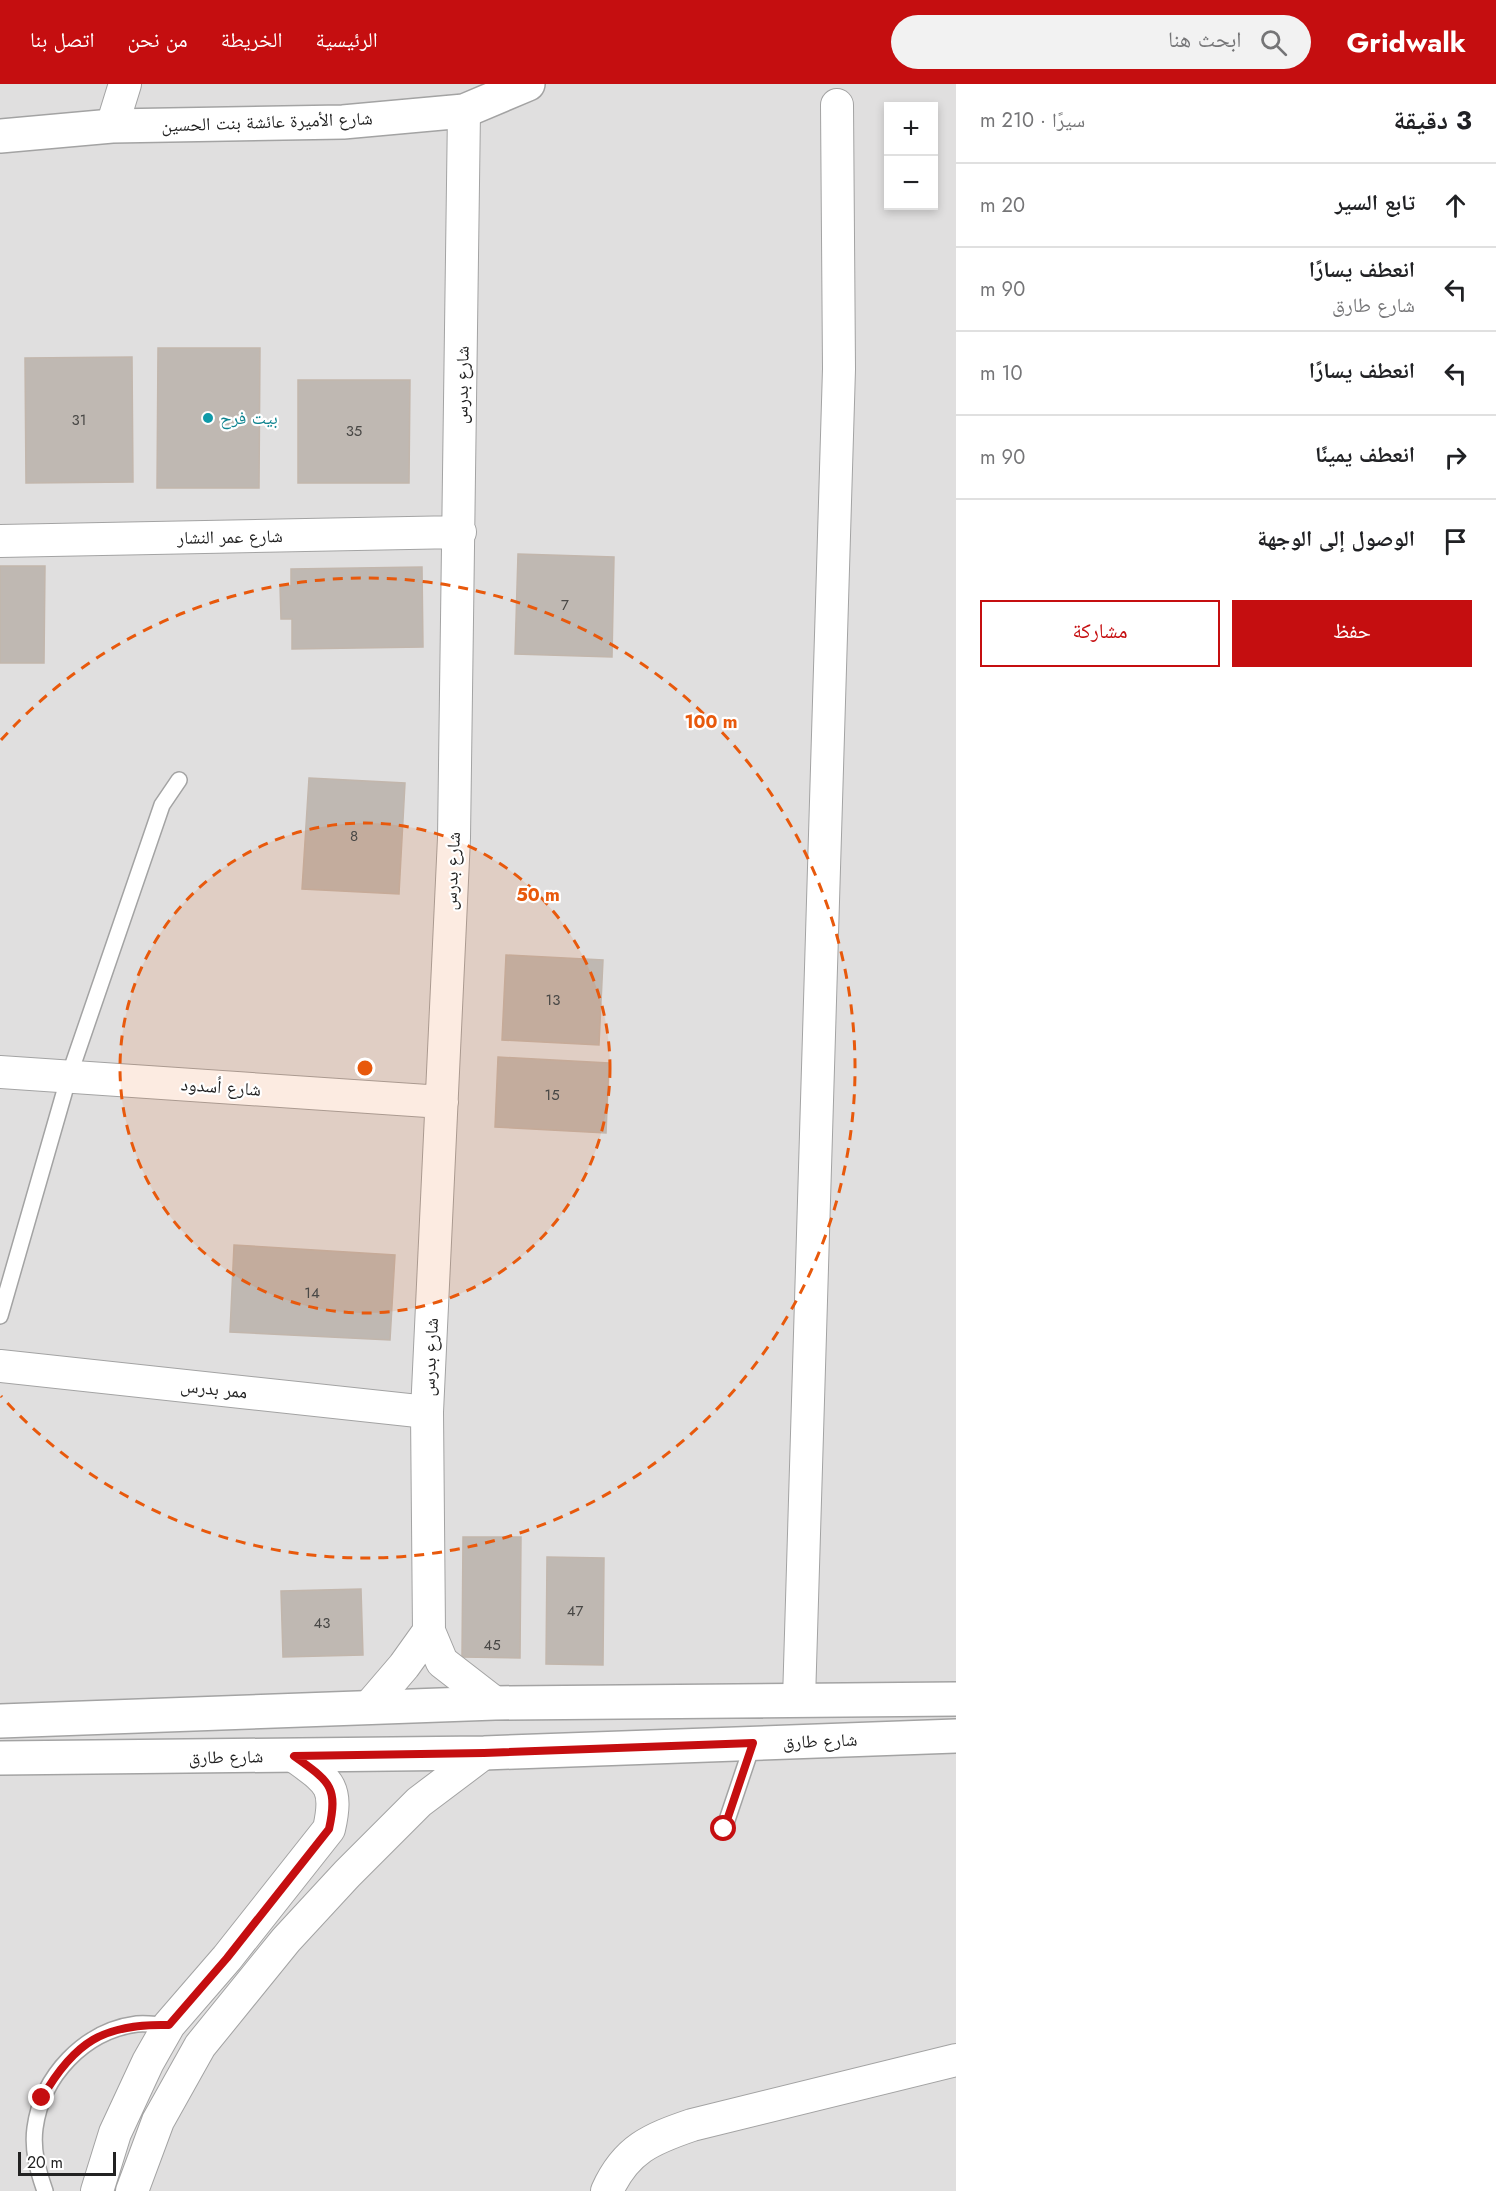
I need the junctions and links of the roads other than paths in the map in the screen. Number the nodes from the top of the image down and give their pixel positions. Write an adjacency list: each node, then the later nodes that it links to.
1 (125, 84): 5 (street)
2 (528, 84): 4 (street, شارع الأميرة عائشة بنت الحسين)
3 (837, 105): 18 (street)
4 (464, 111): 5 (street, شارع الأميرة عائشة بنت الحسين); 7 (street, شارع بدرس)
5 (112, 126): 6 (street, شارع الأميرة عائشة بنت الحسين)
6 (0, 135)
7 (460, 532): 8 (street, شارع عمر النشار); 12 (street, شارع بدرس)
8 (0, 541)
9 (179, 780): 11 (lane)
10 (0, 1072): 11 (street, شارع أسدود)
11 (69, 1076): 12 (street, شارع أسدود); 13 (lane)
12 (441, 1102): 15 (street, شارع بدرس)
13 (0, 1316)
14 (0, 1366): 15 (street, ممر بدرس)
15 (427, 1412): 16 (street, شارع بدرس)
16 (429, 1631): 19 (street, شارع بدرس); 20 (street)
17 (956, 1699): 18 (street)
18 (800, 1700): 19 (street)
19 (495, 1703): 20 (street)
20 (368, 1708): 21 (street)
21 (0, 1721)
22 (956, 1736): 23 (street, شارع طارق)
23 (753, 1743): 24 (street, شارع طارق); 27 (lane)
24 (484, 1753): 25 (street, شارع طارق); 32 (street)
25 (294, 1756): 26 (street, شارع طارق); 28 (street)
26 (4, 1763)
27 (724, 1829)
28 (169, 2025): 30 (lane); 31 (street)
29 (956, 2060): 33 (street)
30 (45, 2191)
31 (97, 2191)
32 (132, 2191)
33 (608, 2191)

